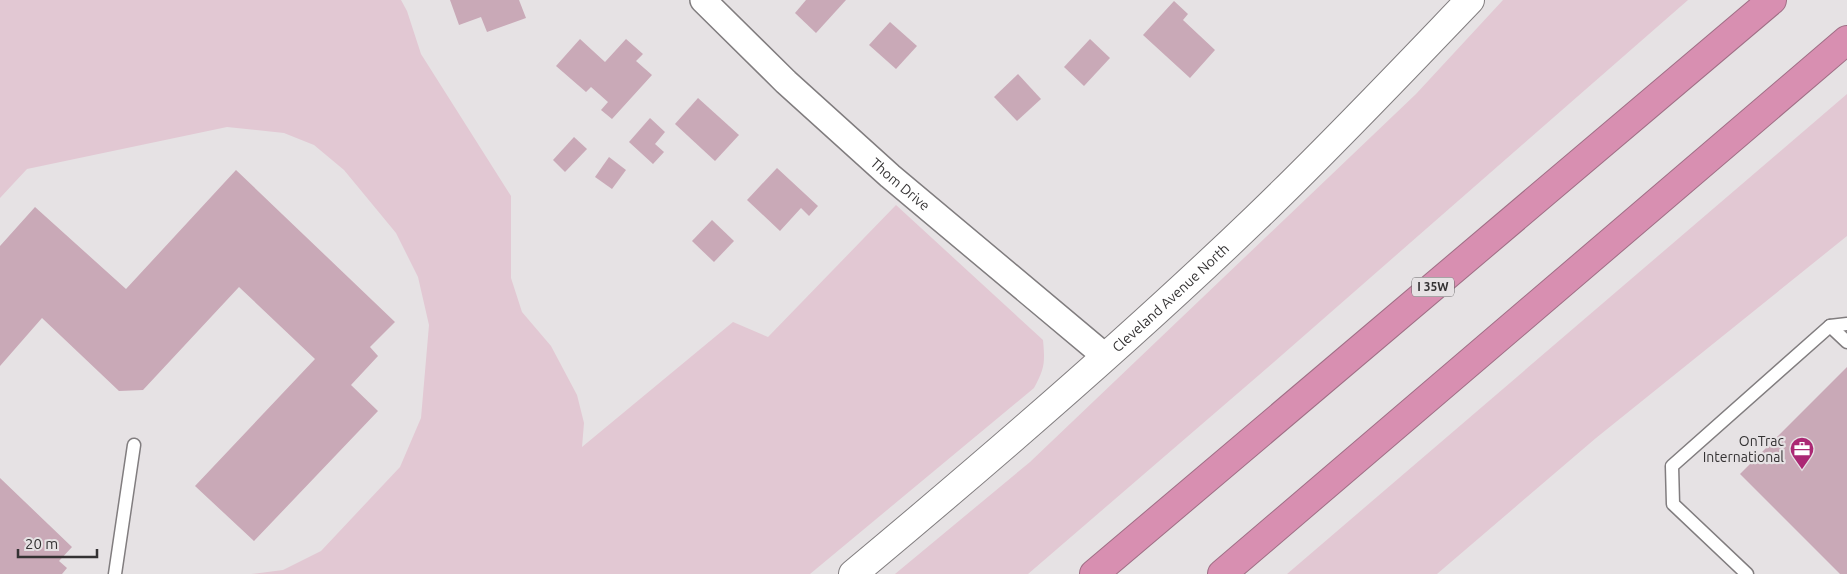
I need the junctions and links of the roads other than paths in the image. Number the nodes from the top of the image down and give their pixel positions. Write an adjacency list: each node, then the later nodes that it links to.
1 (703, 0): 8 (street, Thom Drive)
2 (1470, 0): 8 (street, Cleveland Avenue North)
3 (1772, 0): 12 (highway, I 35W)
4 (1847, 40): 13 (highway)
5 (1847, 324): 6 (lane)
6 (1830, 326): 7 (lane); 14 (lane)
7 (1847, 342)
8 (1106, 358): 11 (street, Cleveland Avenue North)
9 (134, 445): 10 (lane)
10 (115, 574)
11 (854, 574)
12 (1094, 574)
13 (1222, 574)
14 (1747, 574)

